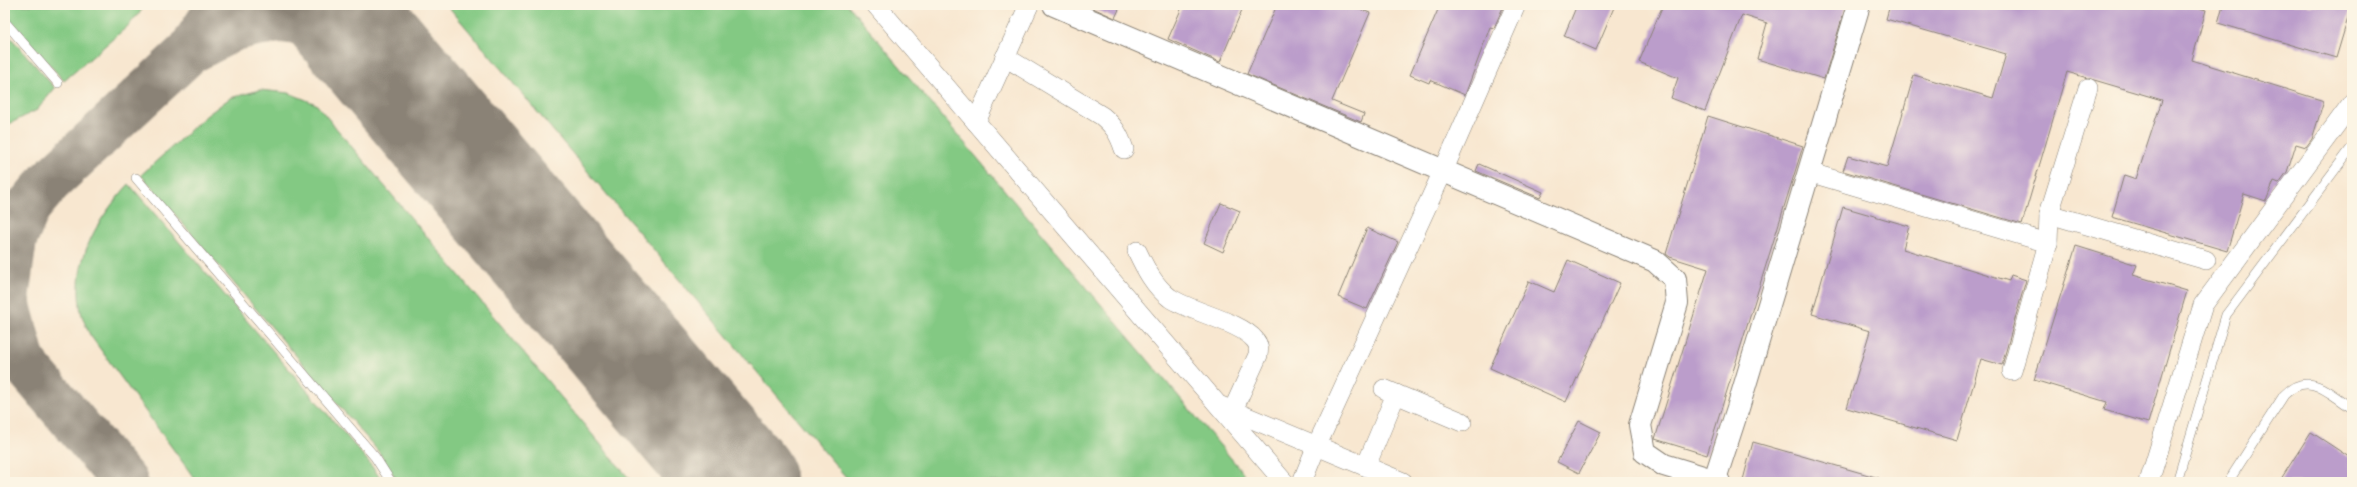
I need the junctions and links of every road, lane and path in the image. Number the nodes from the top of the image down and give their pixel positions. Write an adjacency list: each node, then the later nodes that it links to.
1 (876, 5): 11 (street)
2 (1029, 5): 7 (street)
3 (1054, 5): 14 (street)
4 (1516, 5): 14 (street)
5 (1859, 5): 15 (street)
6 (5, 22): 8 (lane)
7 (1005, 57): 11 (street); 13 (street)
8 (58, 83)
9 (2088, 88): 17 (street)
10 (2352, 103): 32 (street)
11 (976, 122): 22 (street)
12 (2352, 147): 33 (lane)
13 (1124, 150)
14 (1444, 170): 25 (street); 31 (street)
15 (1808, 172): 18 (street); 31 (street)
16 (136, 178): 27 (lane)
17 (2049, 214): 18 (street); 20 (street)
18 (2048, 243): 21 (street)
19 (1137, 251): 22 (street)
20 (2206, 260)
21 (2012, 371)
22 (1227, 408): 25 (street); 28 (street)
23 (2352, 408): 34 (lane)
24 (1462, 422): 26 (street)
25 (1317, 445): 26 (street); 29 (street)
26 (1366, 466): 30 (street)
27 (391, 482)
28 (1284, 482)
29 (1302, 482)
30 (1403, 482)
31 (1716, 482)
32 (2149, 482)
33 (2177, 482)
34 (2228, 482)

